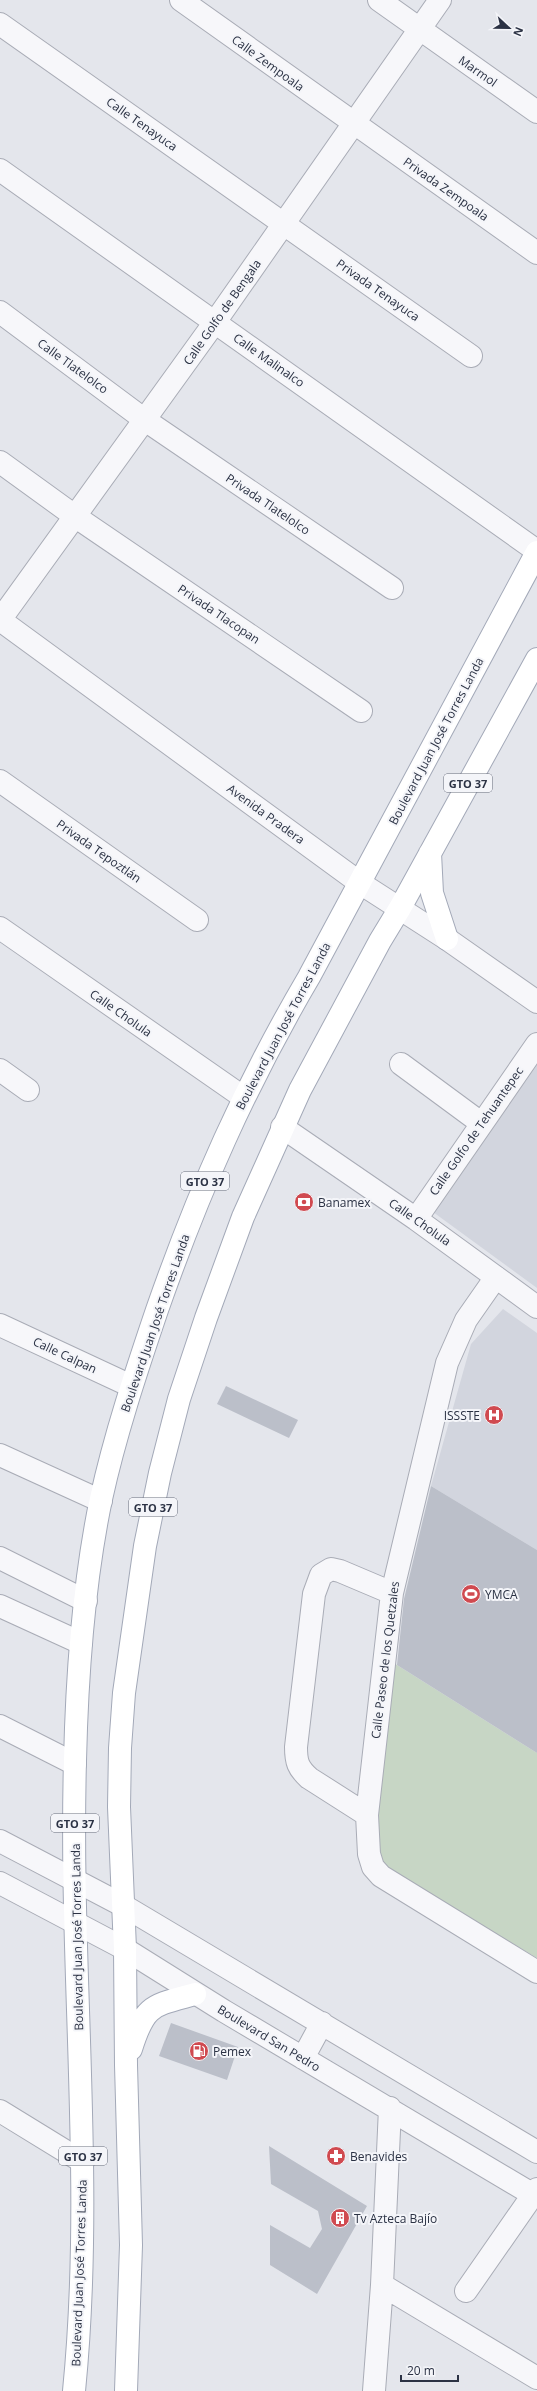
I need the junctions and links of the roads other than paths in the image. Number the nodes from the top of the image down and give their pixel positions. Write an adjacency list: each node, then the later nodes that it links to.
1 (181, 0): 7 (street, Calle Zempoala)
2 (379, 0): 5 (street, Marmol)
3 (440, 0): 5 (street, Calle Golfo de Bengala)
4 (0, 24): 9 (street, Calle Tenayuca)
5 (419, 30): 6 (street, Marmol); 7 (street, Calle Golfo de Bengala)
6 (537, 112)
7 (355, 125): 9 (street, Calle Golfo de Bengala); 10 (street, Privada Zempoala)
8 (0, 170): 12 (street, Calle Malinalco)
9 (284, 225): 12 (street, Calle Golfo de Bengala); 13 (street, Privada Tenayuca)
10 (537, 253)
11 (0, 312): 14 (street, Calle Tlatelolco)
12 (216, 322): 14 (street, Calle Golfo de Bengala); 17 (street, Calle Malinalco)
13 (471, 356)
14 (145, 420): 16 (street, Calle Golfo de Bengala); 18 (street, Privada Tlatelolco)
15 (0, 462): 16 (street, Privada Tlacopan)
16 (76, 517): 19 (street, Calle Golfo de Bengala); 21 (street, Privada Tlacopan)
17 (537, 551): 24 (main road, Boulevard Juan José Torres Landa / GTO 37)
18 (392, 588)
19 (0, 620): 24 (street, Avenida Pradera)
20 (537, 659): 23 (main road, GTO 37)
21 (361, 711)
22 (0, 781): 26 (street, Privada Tepoztlán)
23 (430, 853): 25 (main road, GTO 37); 28 (main road)
24 (360, 883): 25 (street, Avenida Pradera); 34 (main road, Boulevard Juan José Torres Landa / GTO 37)
25 (400, 908): 28 (street, Avenida Pradera); 36 (main road, GTO 37)
26 (197, 920)
27 (0, 928): 34 (street, Calle Cholula)
28 (447, 940): 29 (street, Avenida Pradera)
29 (537, 1002)
30 (537, 1044): 35 (street, Calle Golfo de Tehuantepec)
31 (401, 1064): 35 (street)
32 (0, 1070): 33 (street)
33 (28, 1090)
34 (243, 1097): 41 (main road, Boulevard Juan José Torres Landa / GTO 37)
35 (481, 1124): 37 (street, Calle Golfo de Tehuantepec)
36 (282, 1127): 37 (street, Calle Cholula); 55 (main road, GTO 37)
37 (416, 1219): 38 (street, Calle Cholula)
38 (496, 1277): 39 (street, Calle Cholula); 45 (street, Calle Paseo de los Quetzales)
39 (537, 1307)
40 (0, 1325): 41 (street, Calle Calpan)
41 (131, 1386): 43 (main road, Boulevard Juan José Torres Landa / GTO 37)
42 (0, 1454): 43 (street)
43 (101, 1501): 46 (main road, Boulevard Juan José Torres Landa / GTO 37)
44 (0, 1558): 46 (street)
45 (392, 1593): 51 (street, Calle Paseo de los Quetzales); 51 (street)
46 (86, 1601): 48 (main road, Boulevard Juan José Torres Landa / GTO 37)
47 (0, 1606): 48 (street)
48 (81, 1643): 50 (main road, Boulevard Juan José Torres Landa / GTO 37)
49 (0, 1726): 50 (street)
50 (74, 1764): 53 (main road, Boulevard Juan José Torres Landa / GTO 37)
51 (367, 1815): 58 (street, Calle Paseo de los Quetzales)
52 (0, 1840): 53 (street)
53 (76, 1881): 55 (street); 56 (main road, Boulevard Juan José Torres Landa / GTO 37)
54 (0, 1882): 56 (street, Boulevard San Pedro)
55 (124, 1906): 57 (main road, GTO 37); 60 (street)
56 (75, 1921): 57 (street, Boulevard San Pedro); 66 (main road, Boulevard Juan José Torres Landa / GTO 37)
57 (125, 1949): 59 (street, Boulevard San Pedro); 62 (main road, GTO 37)
58 (537, 1972)
59 (195, 1994): 61 (street, Boulevard San Pedro); 62 (main road)
60 (322, 2023): 61 (street); 65 (street)
61 (303, 2058): 63 (street, Boulevard San Pedro)
62 (126, 2065): 72 (main road, GTO 37)
63 (390, 2108): 67 (street, Boulevard San Pedro); 68 (street)
64 (0, 2111): 66 (street)
65 (537, 2152)
66 (83, 2162): 71 (main road, Boulevard Juan José Torres Landa / GTO 37)
67 (536, 2193): 69 (street)
68 (382, 2285): 70 (street); 73 (street)
69 (466, 2291)
70 (537, 2378)
71 (74, 2391)
72 (126, 2391)
73 (374, 2391)

